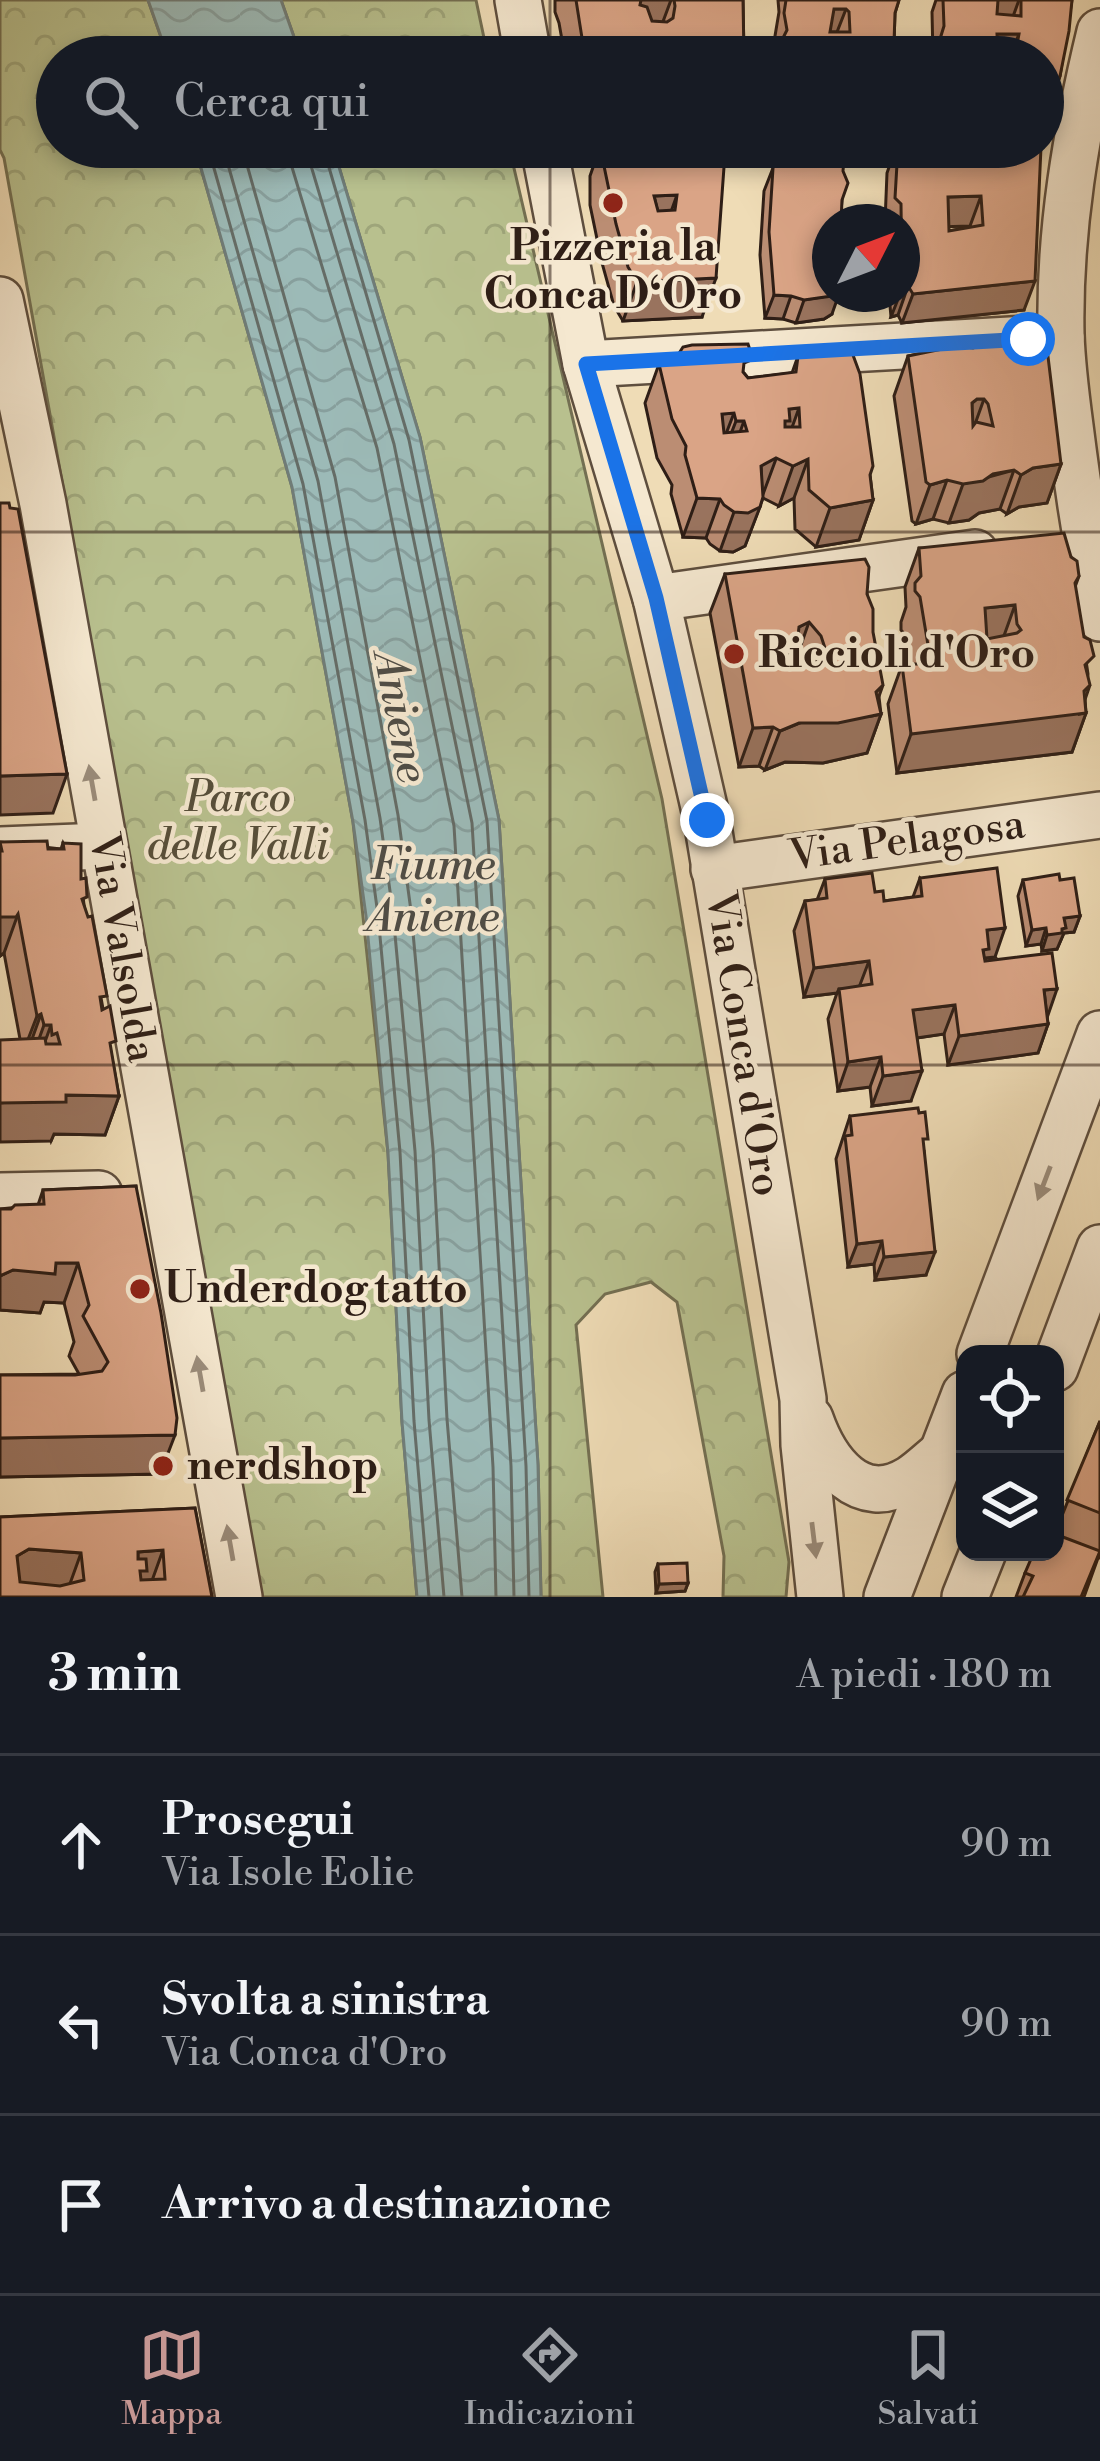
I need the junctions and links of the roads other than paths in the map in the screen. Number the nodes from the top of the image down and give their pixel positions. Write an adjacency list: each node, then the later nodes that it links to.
1 (518, 0): 3 (street)
2 (1100, 32): 6 (street)
3 (524, 36)
4 (548, 168): 7 (street, Via Conca d'Oro)
5 (0, 300): 8 (street, Via Valsolda)
6 (1061, 337): 7 (street); 11 (street)
7 (586, 364): 10 (street, Via Conca d'Oro)
8 (21, 504): 13 (street, Via Valsolda, one-way to 8)
9 (1009, 548): 10 (street)
10 (656, 598): 15 (street, Via Conca d'Oro)
11 (1100, 618)
12 (1100, 814): 15 (street, Via Pelagosa)
13 (103, 846): 14 (street); 17 (street, Via Valsolda)
14 (0, 850)
15 (714, 869): 22 (street, Via Conca d'Oro)
16 (1100, 1034): 20 (street, one-way to 20)
17 (167, 1192): 18 (street); 25 (street, Via Valsolda, one-way to 17)
18 (0, 1196)
19 (1100, 1248): 21 (street)
20 (983, 1345)
21 (1064, 1345)
22 (803, 1399): 23 (street); 26 (street, Via Conca d'Oro, one-way to 26)
23 (953, 1458): 27 (street)
24 (979, 1561): 28 (street)
25 (239, 1597)
26 (820, 1597)
27 (887, 1597)
28 (965, 1597)

